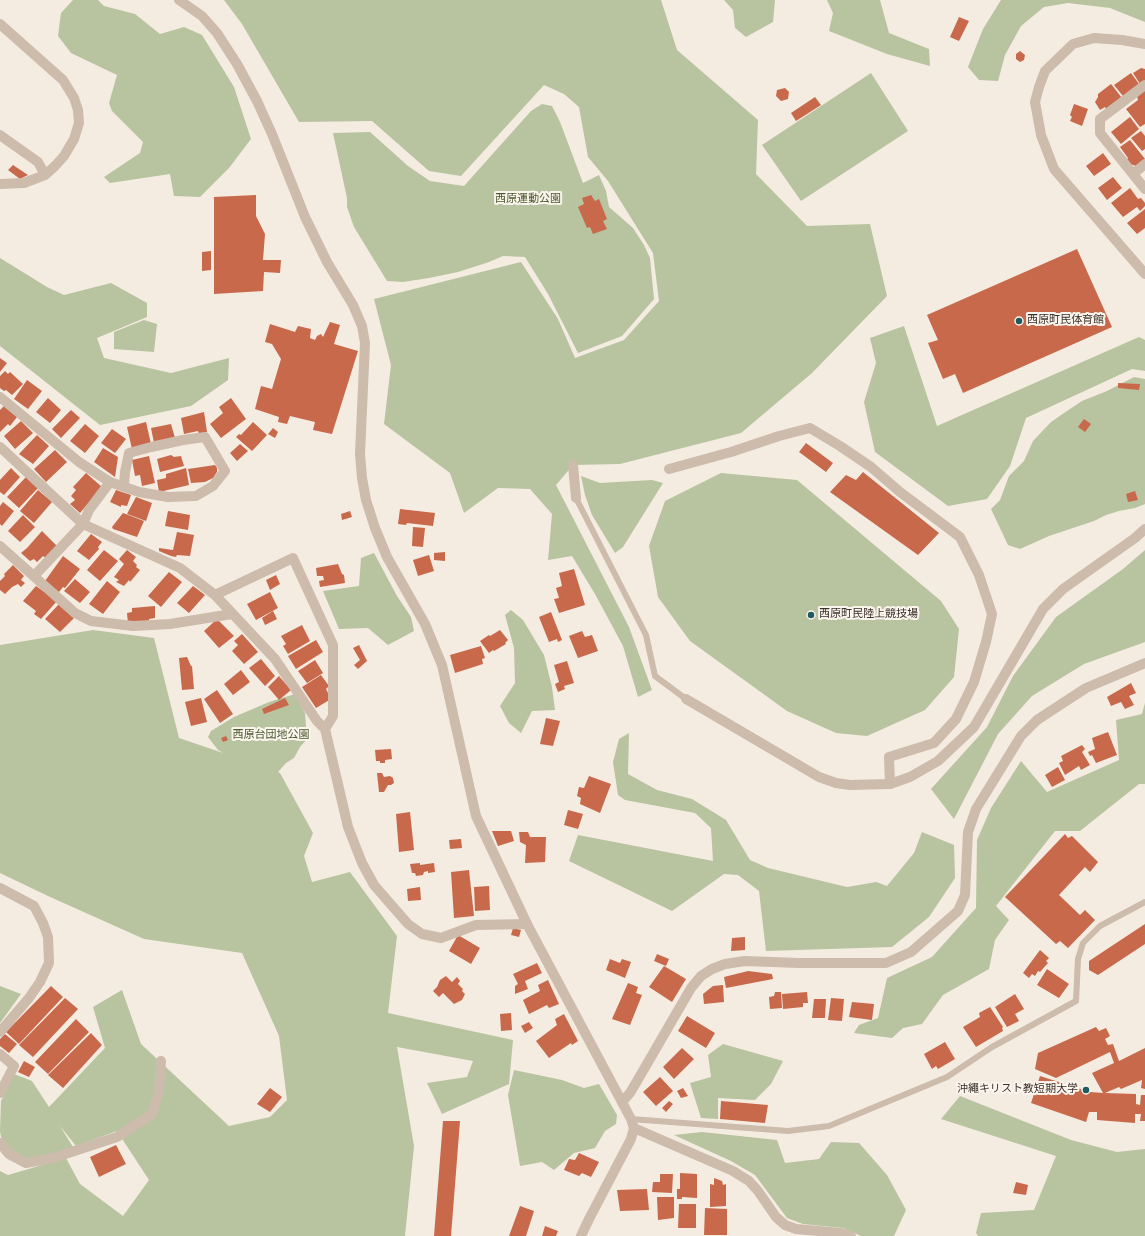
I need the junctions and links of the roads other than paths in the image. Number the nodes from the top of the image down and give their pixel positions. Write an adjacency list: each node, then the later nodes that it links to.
1 (179, 0): 31 (street)
2 (0, 24): 8 (street)
3 (1145, 44): 11 (street)
4 (1145, 85): 7 (street)
5 (0, 135): 8 (street)
6 (1145, 164): 7 (street)
7 (1133, 174): 10 (street)
8 (45, 175): 9 (street)
9 (0, 184)
10 (1145, 189)
11 (1145, 274)
12 (0, 397): 16 (street)
13 (0, 447): 19 (street)
14 (573, 465): 18 (street)
15 (669, 468): 28 (street)
16 (110, 482): 17 (street); 19 (street)
17 (124, 486): 17 (street)
18 (576, 498): 26 (lane)
19 (83, 524): 22 (street); 23 (street)
20 (1145, 529): 28 (street)
21 (0, 546): 22 (street)
22 (34, 576): 24 (street)
23 (215, 595): 24 (street); 27 (street)
24 (232, 614): 27 (street)
25 (1145, 663): 36 (street)
26 (686, 699): 28 (street)
27 (326, 729): 31 (street)
28 (890, 784)
29 (0, 888): 32 (street)
30 (1145, 902): 37 (lane)
31 (527, 924): 36 (street)
32 (0, 1032)
33 (0, 1054): 35 (street)
34 (161, 1061): 38 (street)
35 (0, 1093)
36 (622, 1102): 37 (street)
37 (632, 1124): 39 (street); 40 (street)
38 (0, 1143)
39 (581, 1236)
40 (851, 1236)

